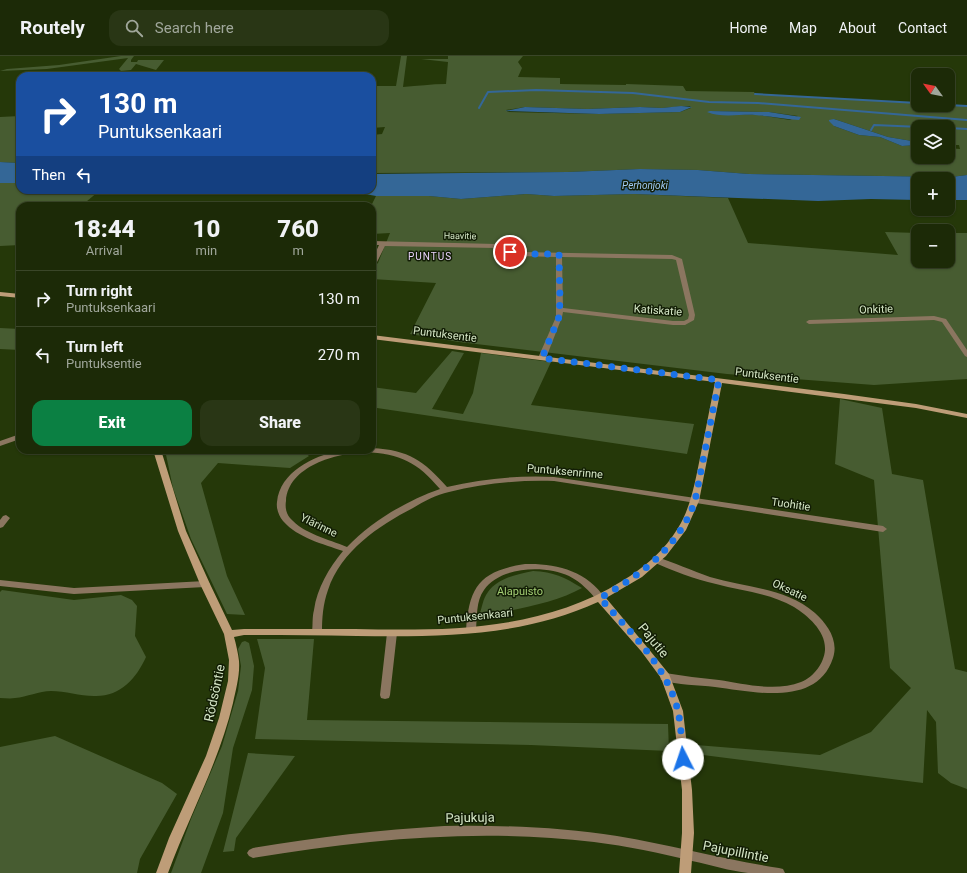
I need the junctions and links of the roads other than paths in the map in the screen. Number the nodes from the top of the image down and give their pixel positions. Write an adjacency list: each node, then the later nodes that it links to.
1 (376, 244): 2 (street, Haavitie)
2 (383, 244): 3 (street, Haavitie); 4 (street)
3 (559, 254): 7 (street); 7 (street, Katiskatie)
4 (376, 258)
5 (0, 294): 6 (street)
6 (16, 296)
7 (559, 310): 11 (street)
8 (809, 322): 10 (street, Onkitie)
9 (376, 337): 11 (street, Puntuksentie)
10 (967, 355)
11 (542, 358): 12 (street, Puntuksentie)
12 (719, 380): 13 (street, Puntuksentie); 20 (street, Puntuksenkaari)
13 (967, 416)
14 (16, 438): 15 (street)
15 (0, 444)
16 (376, 451): 19 (street, Ylärinne)
17 (158, 454): 25 (street, Rödsöntie)
18 (336, 454): 22 (street, Ylärinne)
19 (445, 490): 20 (street, Puntuksenrinne); 22 (street, Puntuksenrinne)
20 (695, 501): 21 (street, Tuohitie); 23 (street, Puntuksenkaari)
21 (883, 529)
22 (348, 550): 28 (street, Puntuksenrinne)
23 (656, 560): 26 (street, Puntuksenkaari); 31 (street, Oksatie)
24 (0, 583): 25 (street)
25 (205, 584): 30 (street, Rödsöntie)
26 (600, 598): 27 (street, Puntuksenkaari); 27 (street); 31 (street, Pajutie)
27 (471, 631): 29 (street, Puntuksenkaari)
28 (317, 632): 29 (street, Puntuksenkaari); 30 (street, Puntuksenkaari)
29 (392, 633): 32 (street)
30 (229, 634): 35 (street, Rödsöntie)
31 (665, 677): 34 (street, Pajutie)
32 (385, 695)
33 (253, 853): 34 (street, Pajukuja)
34 (687, 855): 36 (street, Pajutie); 37 (street, Pajupillintie)
35 (162, 873)
36 (686, 873)
37 (779, 873)

